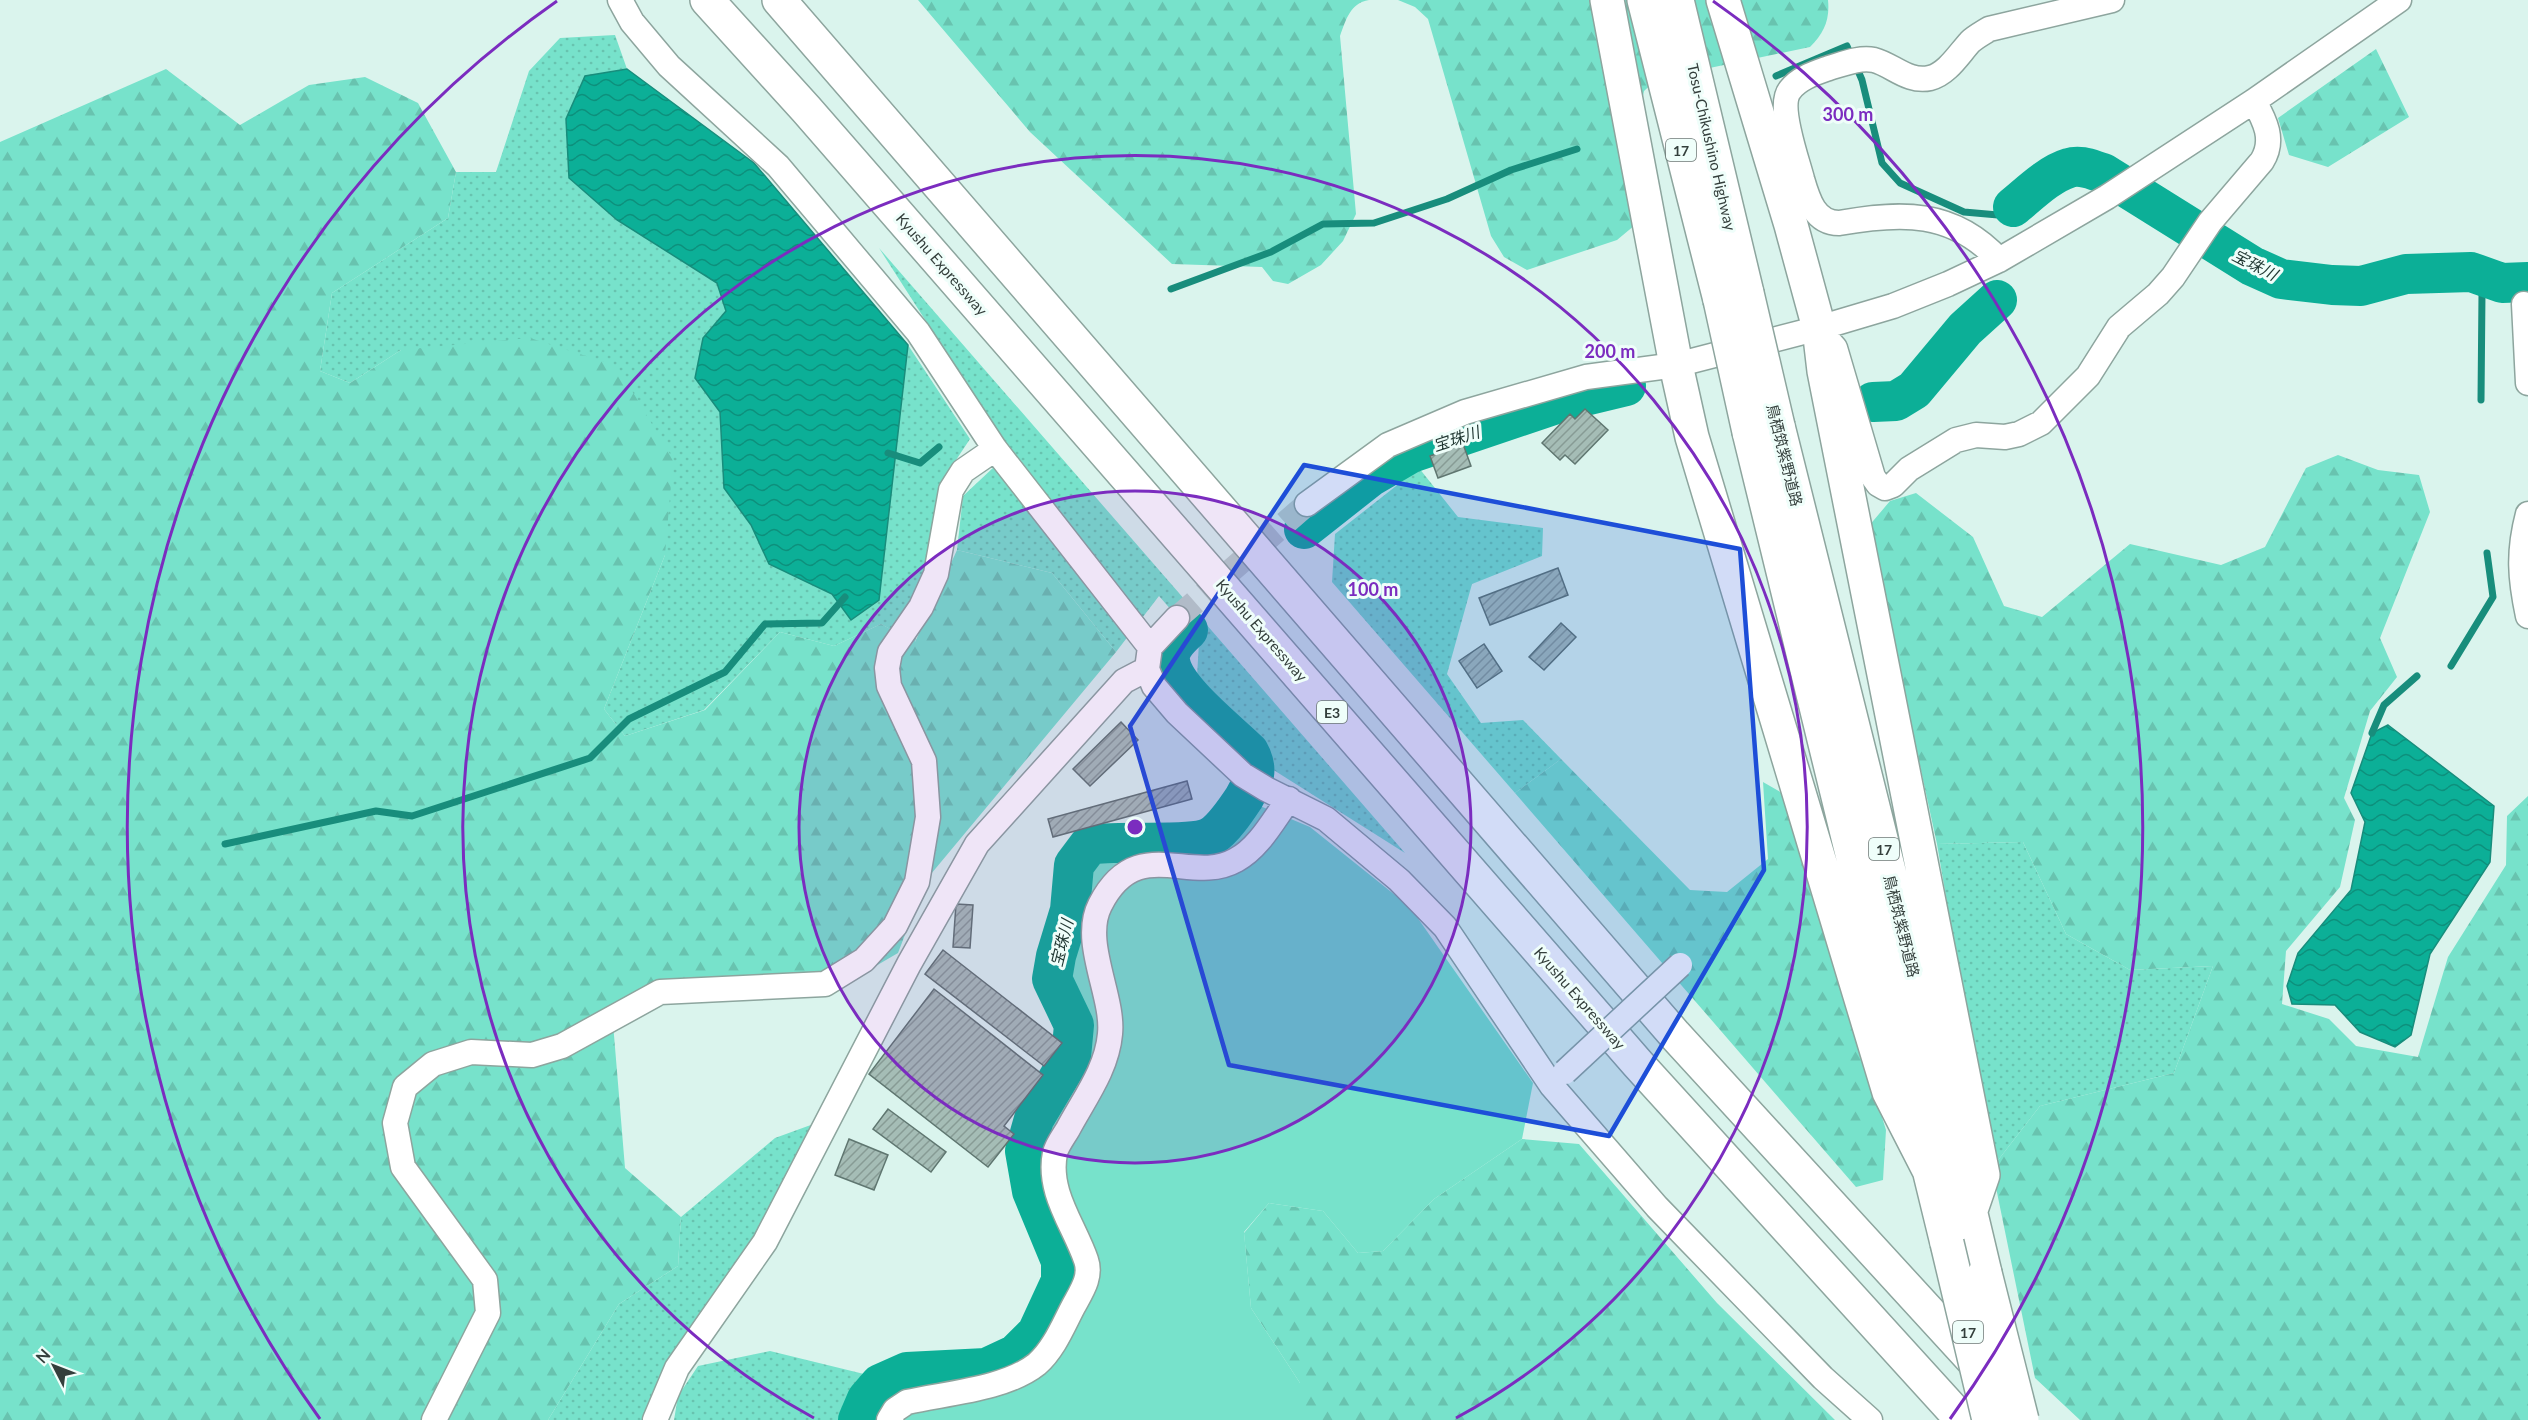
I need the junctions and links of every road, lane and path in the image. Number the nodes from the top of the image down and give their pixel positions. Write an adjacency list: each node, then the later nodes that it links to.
1 (620, 0): 18 (street)
2 (707, 0): 33 (main road, Kyushu Expressway / E3)
3 (779, 0): 36 (main road)
4 (1606, 0): 15 (main road)
5 (1644, 0): 12 (main road, Tosu-Chikushino Highway / 17)
6 (1677, 0): 12 (main road, Tosu-Chikushino Highway / 17)
7 (1723, 0): 14 (main road)
8 (2112, 0): 11 (street)
9 (2399, 0): 10 (street)
10 (2253, 100): 11 (street); 14 (street)
11 (1999, 260): 14 (street)
12 (1733, 297): 17 (main road, 鳥栖筑紫野道路 / 17, bridge)
13 (2524, 304): 16 (street)
14 (1819, 328): 15 (street); 28 (main road)
15 (1676, 364): 19 (street); 27 (main road)
16 (2528, 384)
17 (1764, 429): 27 (main road, 鳥栖筑紫野道路 / 17); 28 (main road, 鳥栖筑紫野道路 / 17)
18 (995, 449): 23 (street); 29 (street)
19 (1307, 504)
20 (2528, 514): 21 (street)
21 (2528, 616)
22 (1177, 618): 23 (street)
23 (1148, 658): 24 (street); 30 (street)
24 (1289, 799): 26 (street); 31 (street)
25 (1680, 965): 26 (street, bridge)
26 (1558, 1079): 32 (street)
27 (1932, 1176): 34 (main road, 鳥栖筑紫野道路 / 17, bridge)
28 (1970, 1213): 35 (main road, 鳥栖筑紫野道路 / 17, bridge)
29 (434, 1420)
30 (655, 1420)
31 (889, 1420)
32 (1870, 1420)
33 (1962, 1420)
34 (1989, 1420)
35 (2022, 1420)
36 (2027, 1420)

